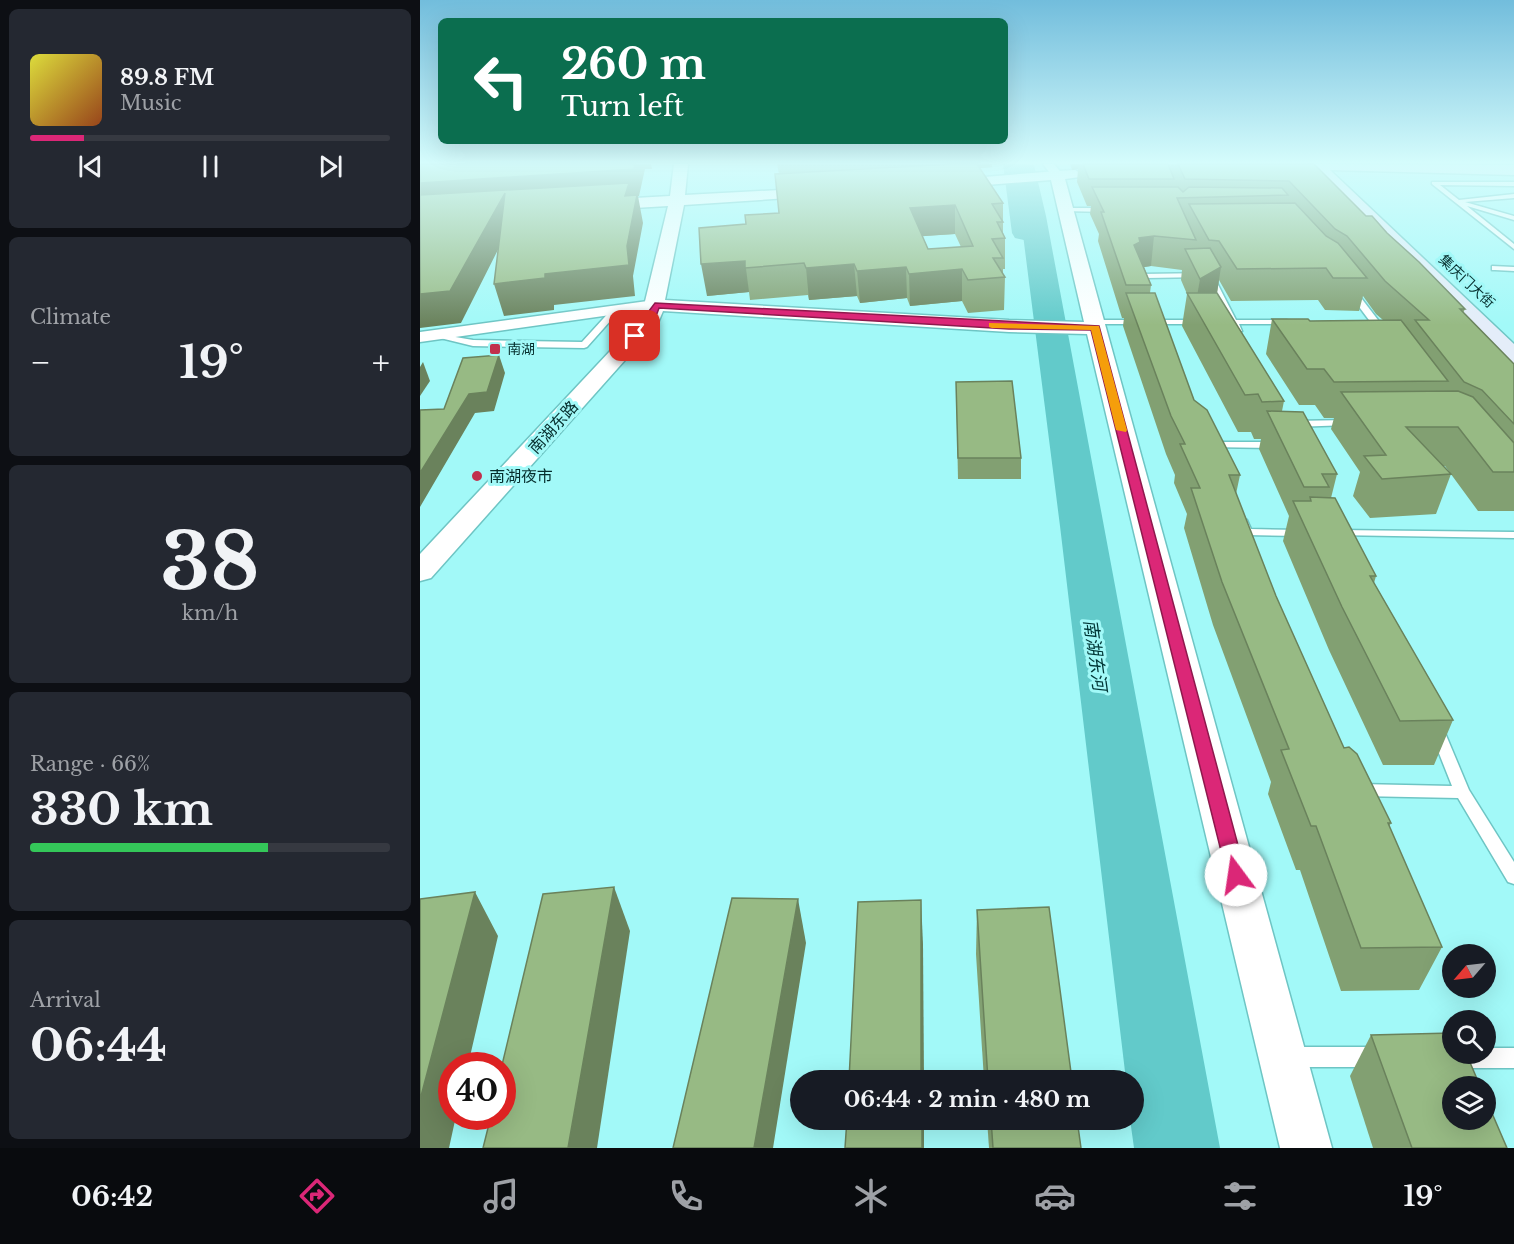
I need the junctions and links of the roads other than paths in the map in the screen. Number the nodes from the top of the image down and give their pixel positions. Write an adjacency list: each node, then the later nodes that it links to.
1 (672, 218): 14 (street, 南湖东路)
2 (1067, 218): 22 (street)
3 (1370, 218): 26 (main road, 集庆门大街)
4 (1476, 218): 5 (lane)
5 (1491, 229): 6 (lane); 7 (lane)
6 (1514, 237)
7 (1514, 248)
8 (1195, 266): 11 (lane)
9 (1495, 268): 10 (lane)
10 (1514, 269)
11 (1200, 275): 13 (lane); 18 (lane)
12 (1348, 287): 21 (lane)
13 (1148, 294)
14 (655, 305): 15 (street); 22 (street); 33 (street, 南湖东路)
15 (616, 310): 24 (street); 24 (lane)
16 (1212, 322): 22 (lane)
17 (1223, 322): 18 (lane)
18 (1234, 322): 19 (lane); 25 (lane)
19 (1293, 322)
20 (1364, 322): 21 (lane)
21 (1375, 322): 23 (lane)
22 (1095, 325): 38 (street)
23 (1382, 332)
24 (426, 336)
25 (1244, 343)
26 (1514, 357)
27 (1353, 423): 28 (lane)
28 (1222, 456)
29 (1240, 510): 30 (lane)
30 (1317, 533)
31 (1514, 535): 32 (lane)
32 (1334, 543)
33 (420, 572)
34 (1429, 714): 36 (lane)
35 (1342, 790): 36 (lane)
36 (1462, 792): 37 (lane)
37 (1514, 877)
38 (1283, 1057): 39 (lane); 42 (street)
39 (1396, 1057)
40 (1514, 1058): 41 (lane)
41 (1447, 1076)
42 (1306, 1148)

